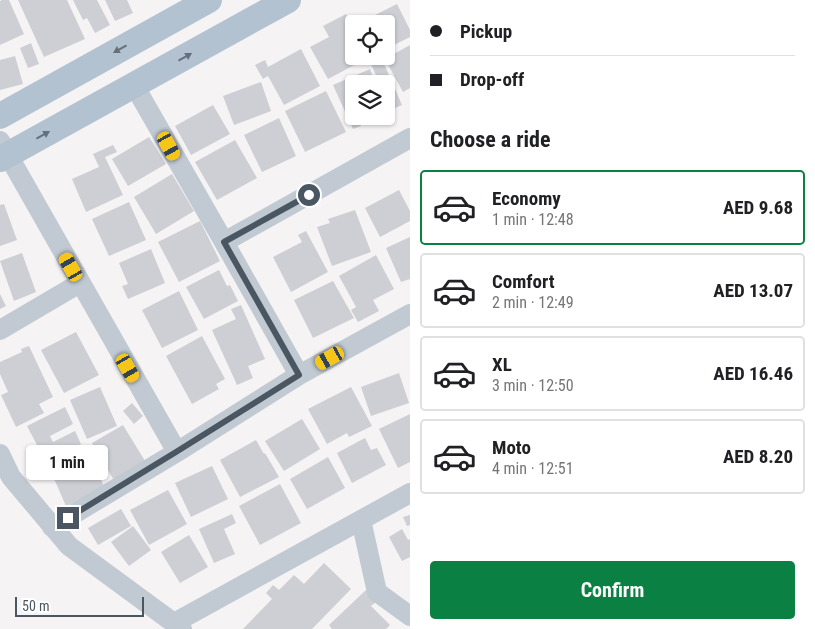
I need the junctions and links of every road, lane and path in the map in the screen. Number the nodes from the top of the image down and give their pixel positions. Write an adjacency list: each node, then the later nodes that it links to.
1 (209, 0): 4 (main road, one-way to 4)
2 (288, 0): 3 (main road, one-way to 2)
3 (134, 85): 6 (main road, one-way to 3); 7 (street)
4 (0, 116)
5 (410, 138): 7 (street)
6 (2, 152): 8 (street)
7 (224, 242): 11 (street)
8 (80, 283): 10 (street); 12 (street)
9 (410, 314): 11 (street)
10 (0, 330)
11 (299, 375): 12 (street)
12 (176, 452): 16 (street)
13 (0, 454): 16 (street)
14 (410, 493): 15 (street)
15 (361, 520): 17 (street); 18 (street)
16 (52, 527): 18 (street)
17 (410, 616)
18 (178, 626)

